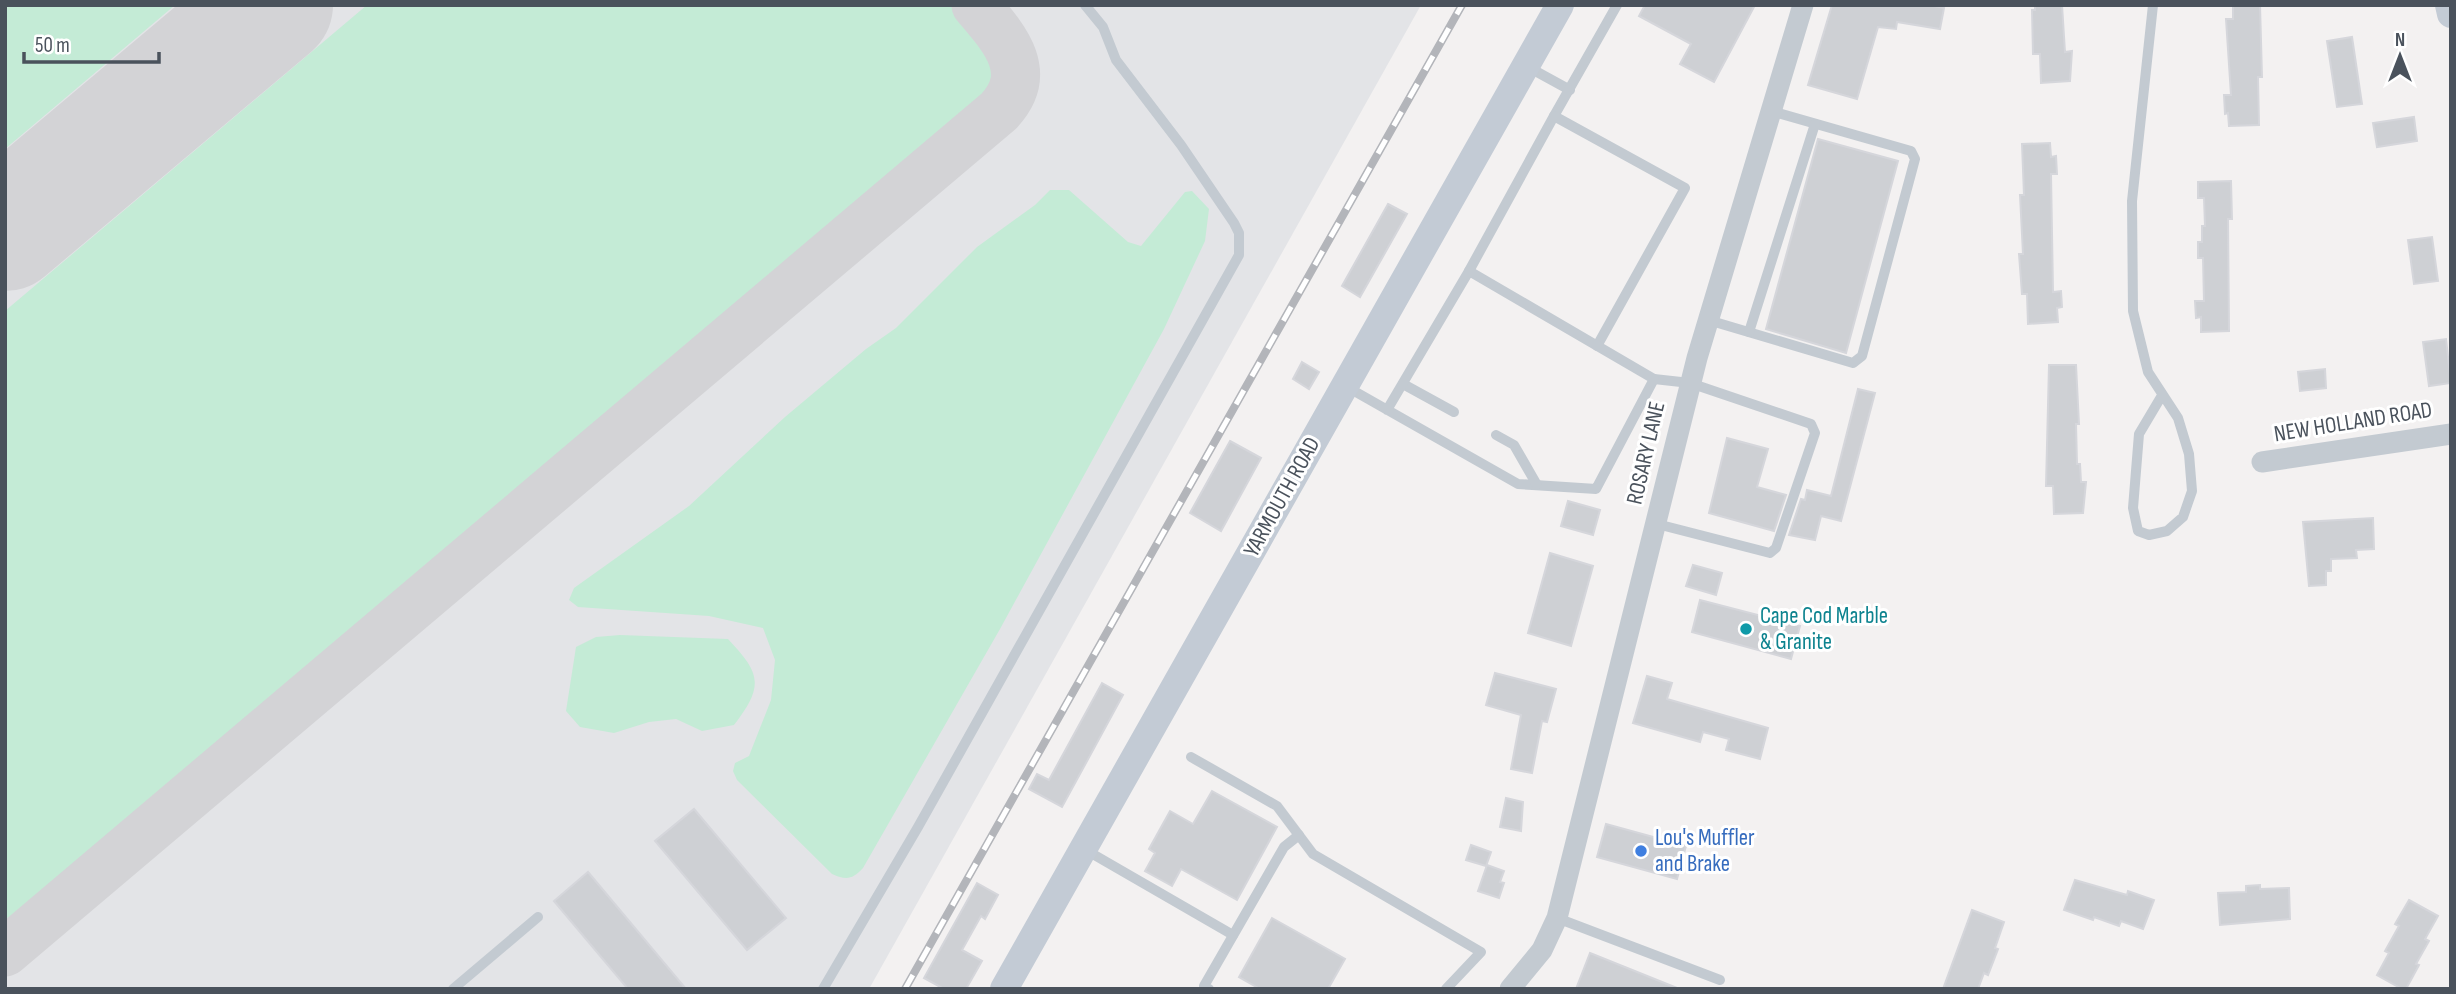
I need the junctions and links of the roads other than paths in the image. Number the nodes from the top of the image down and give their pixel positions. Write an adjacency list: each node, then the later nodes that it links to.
1 (1085, 5): 37 (lane)
2 (1560, 5): 8 (main road, YARMOUTH ROAD)
3 (1617, 5): 9 (lane)
4 (1803, 5): 10 (street, ROSARY LANE)
5 (2153, 5): 21 (lane)
6 (2449, 5): 7 (main road)
7 (2451, 15)
8 (1525, 66): 9 (lane); 20 (main road, YARMOUTH ROAD)
9 (1570, 90): 11 (lane)
10 (1771, 111): 12 (lane); 14 (street, ROSARY LANE)
11 (1554, 116): 13 (lane); 16 (lane)
12 (1815, 124): 15 (lane); 15 (lane)
13 (1469, 271): 16 (lane); 19 (lane)
14 (1708, 320): 15 (lane); 18 (street, ROSARY LANE)
15 (1749, 332)
16 (1597, 346): 17 (lane)
17 (1654, 379): 18 (lane); 27 (lane)
18 (1690, 383): 28 (street, ROSARY LANE); 28 (lane)
19 (1403, 384): 22 (lane); 23 (lane)
20 (1345, 386): 22 (lane); 31 (main road, YARMOUTH ROAD)
21 (2161, 397): 21 (lane)
22 (1387, 410): 27 (lane)
23 (1454, 412)
24 (2451, 433): 26 (street, NEW HOLLAND ROAD)
25 (1496, 435): 27 (lane)
26 (2262, 462)
27 (1537, 485)
28 (1657, 524): 33 (street, ROSARY LANE)
29 (1191, 757): 30 (lane)
30 (1299, 835): 34 (lane); 40 (lane)
31 (1084, 848): 34 (lane); 38 (main road, YARMOUTH ROAD)
32 (538, 917): 36 (lane)
33 (1557, 918): 35 (lane); 41 (street, ROSARY LANE)
34 (1233, 935): 39 (lane)
35 (1720, 979)
36 (453, 989)
37 (822, 989)
38 (1004, 989)
39 (1209, 989)
40 (1446, 989)
41 (1510, 989)

